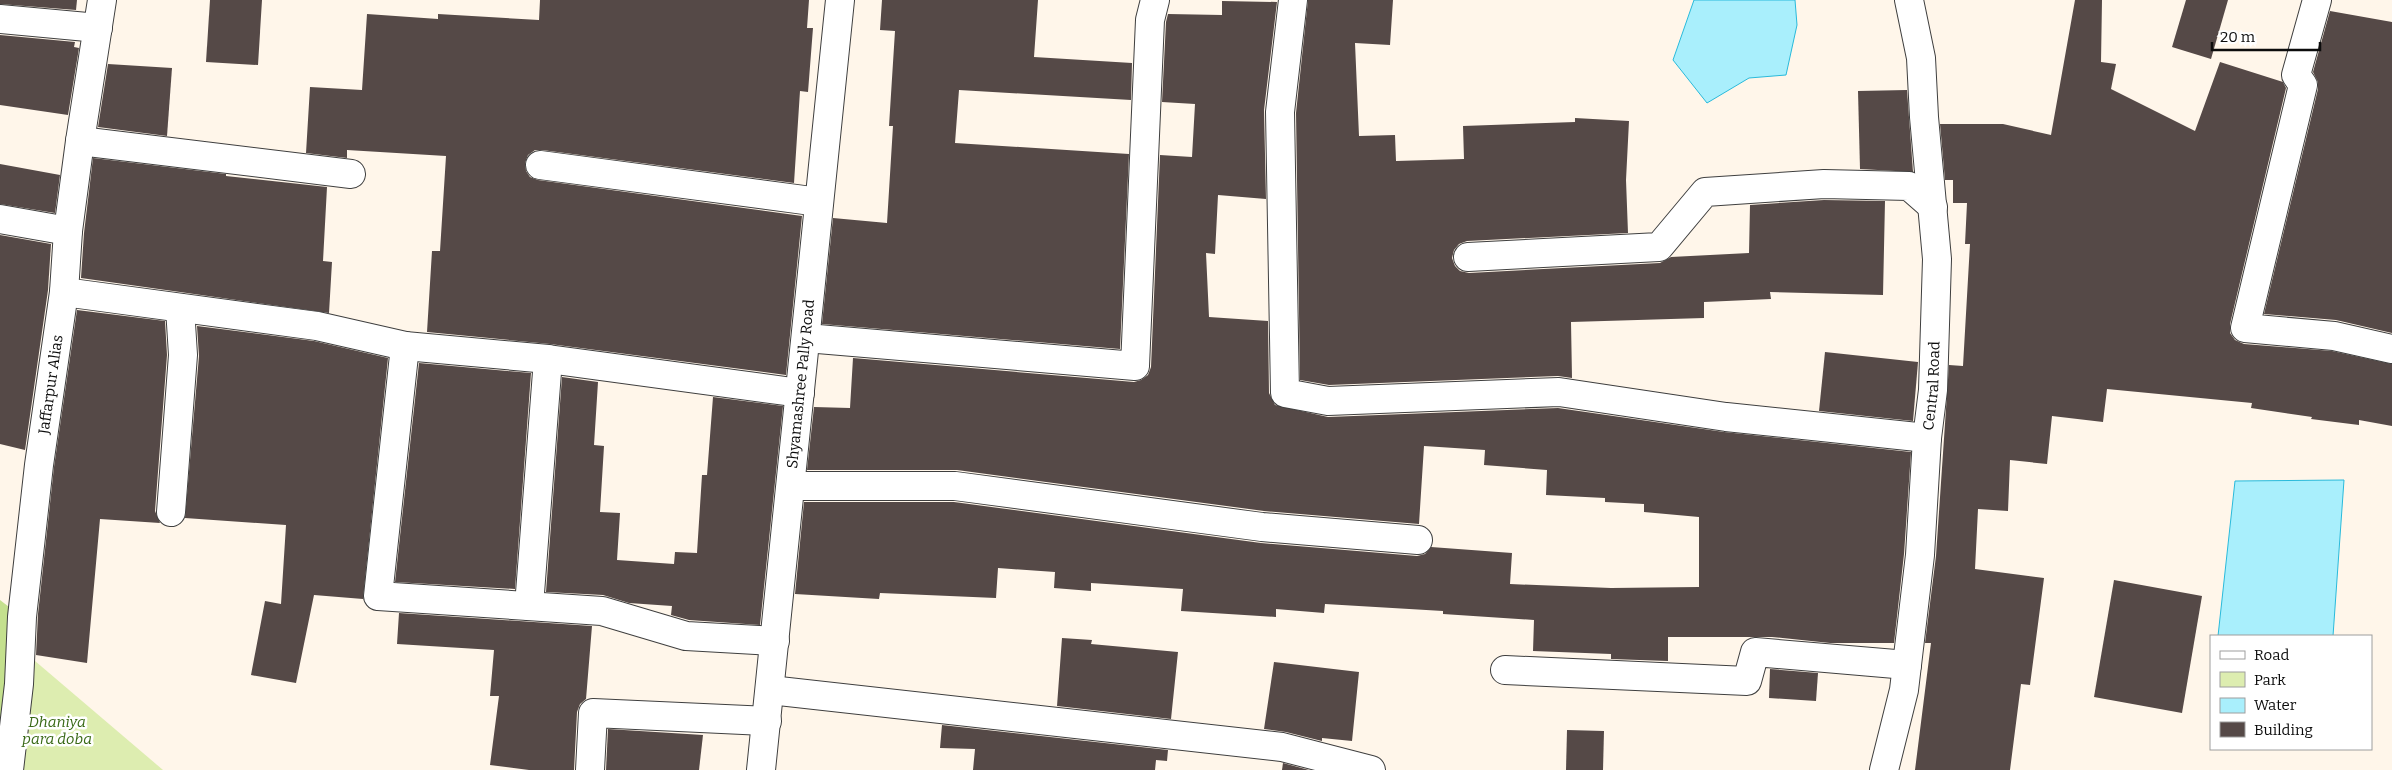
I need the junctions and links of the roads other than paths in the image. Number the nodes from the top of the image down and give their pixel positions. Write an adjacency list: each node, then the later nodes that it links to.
1 (102, 0): 8 (street, Jaffarpur Alias)
2 (840, 0): 12 (street, Shyamashree Pally Road)
3 (1155, 0): 19 (street)
4 (1292, 0): 24 (street)
5 (1909, 0): 13 (street, Central Road)
6 (2317, 0): 21 (street)
7 (0, 18): 8 (street)
8 (98, 28): 9 (street, Jaffarpur Alias)
9 (80, 140): 11 (street); 15 (street, Jaffarpur Alias)
10 (540, 165): 12 (street)
11 (352, 174)
12 (819, 202): 19 (street, Shyamashree Pally Road)
13 (1933, 207): 16 (street); 24 (street, Central Road)
14 (0, 219): 15 (street)
15 (68, 231): 17 (street, Jaffarpur Alias)
16 (1468, 257)
17 (64, 292): 18 (street); 34 (street, Jaffarpur Alias)
18 (180, 308): 20 (street); 26 (street)
19 (806, 338): 23 (street, Shyamashree Pally Road)
20 (405, 346): 22 (street); 28 (street)
21 (2392, 349)
22 (548, 359): 23 (street); 28 (street)
23 (800, 393): 25 (street, Shyamashree Pally Road)
24 (1928, 438): 30 (street, Central Road)
25 (791, 486): 27 (street); 29 (street, Shyamashree Pally Road)
26 (171, 512)
27 (1418, 540)
28 (528, 606): 29 (street)
29 (775, 641): 32 (street, Shyamashree Pally Road)
30 (1907, 665): 31 (street); 38 (street, Central Road)
31 (1505, 670)
32 (770, 690): 33 (street, Shyamashree Pally Road); 37 (street)
33 (767, 721): 35 (street); 36 (street, Shyamashree Pally Road)
34 (10, 770)
35 (590, 770)
36 (762, 770)
37 (1370, 770)
38 (1884, 770)

